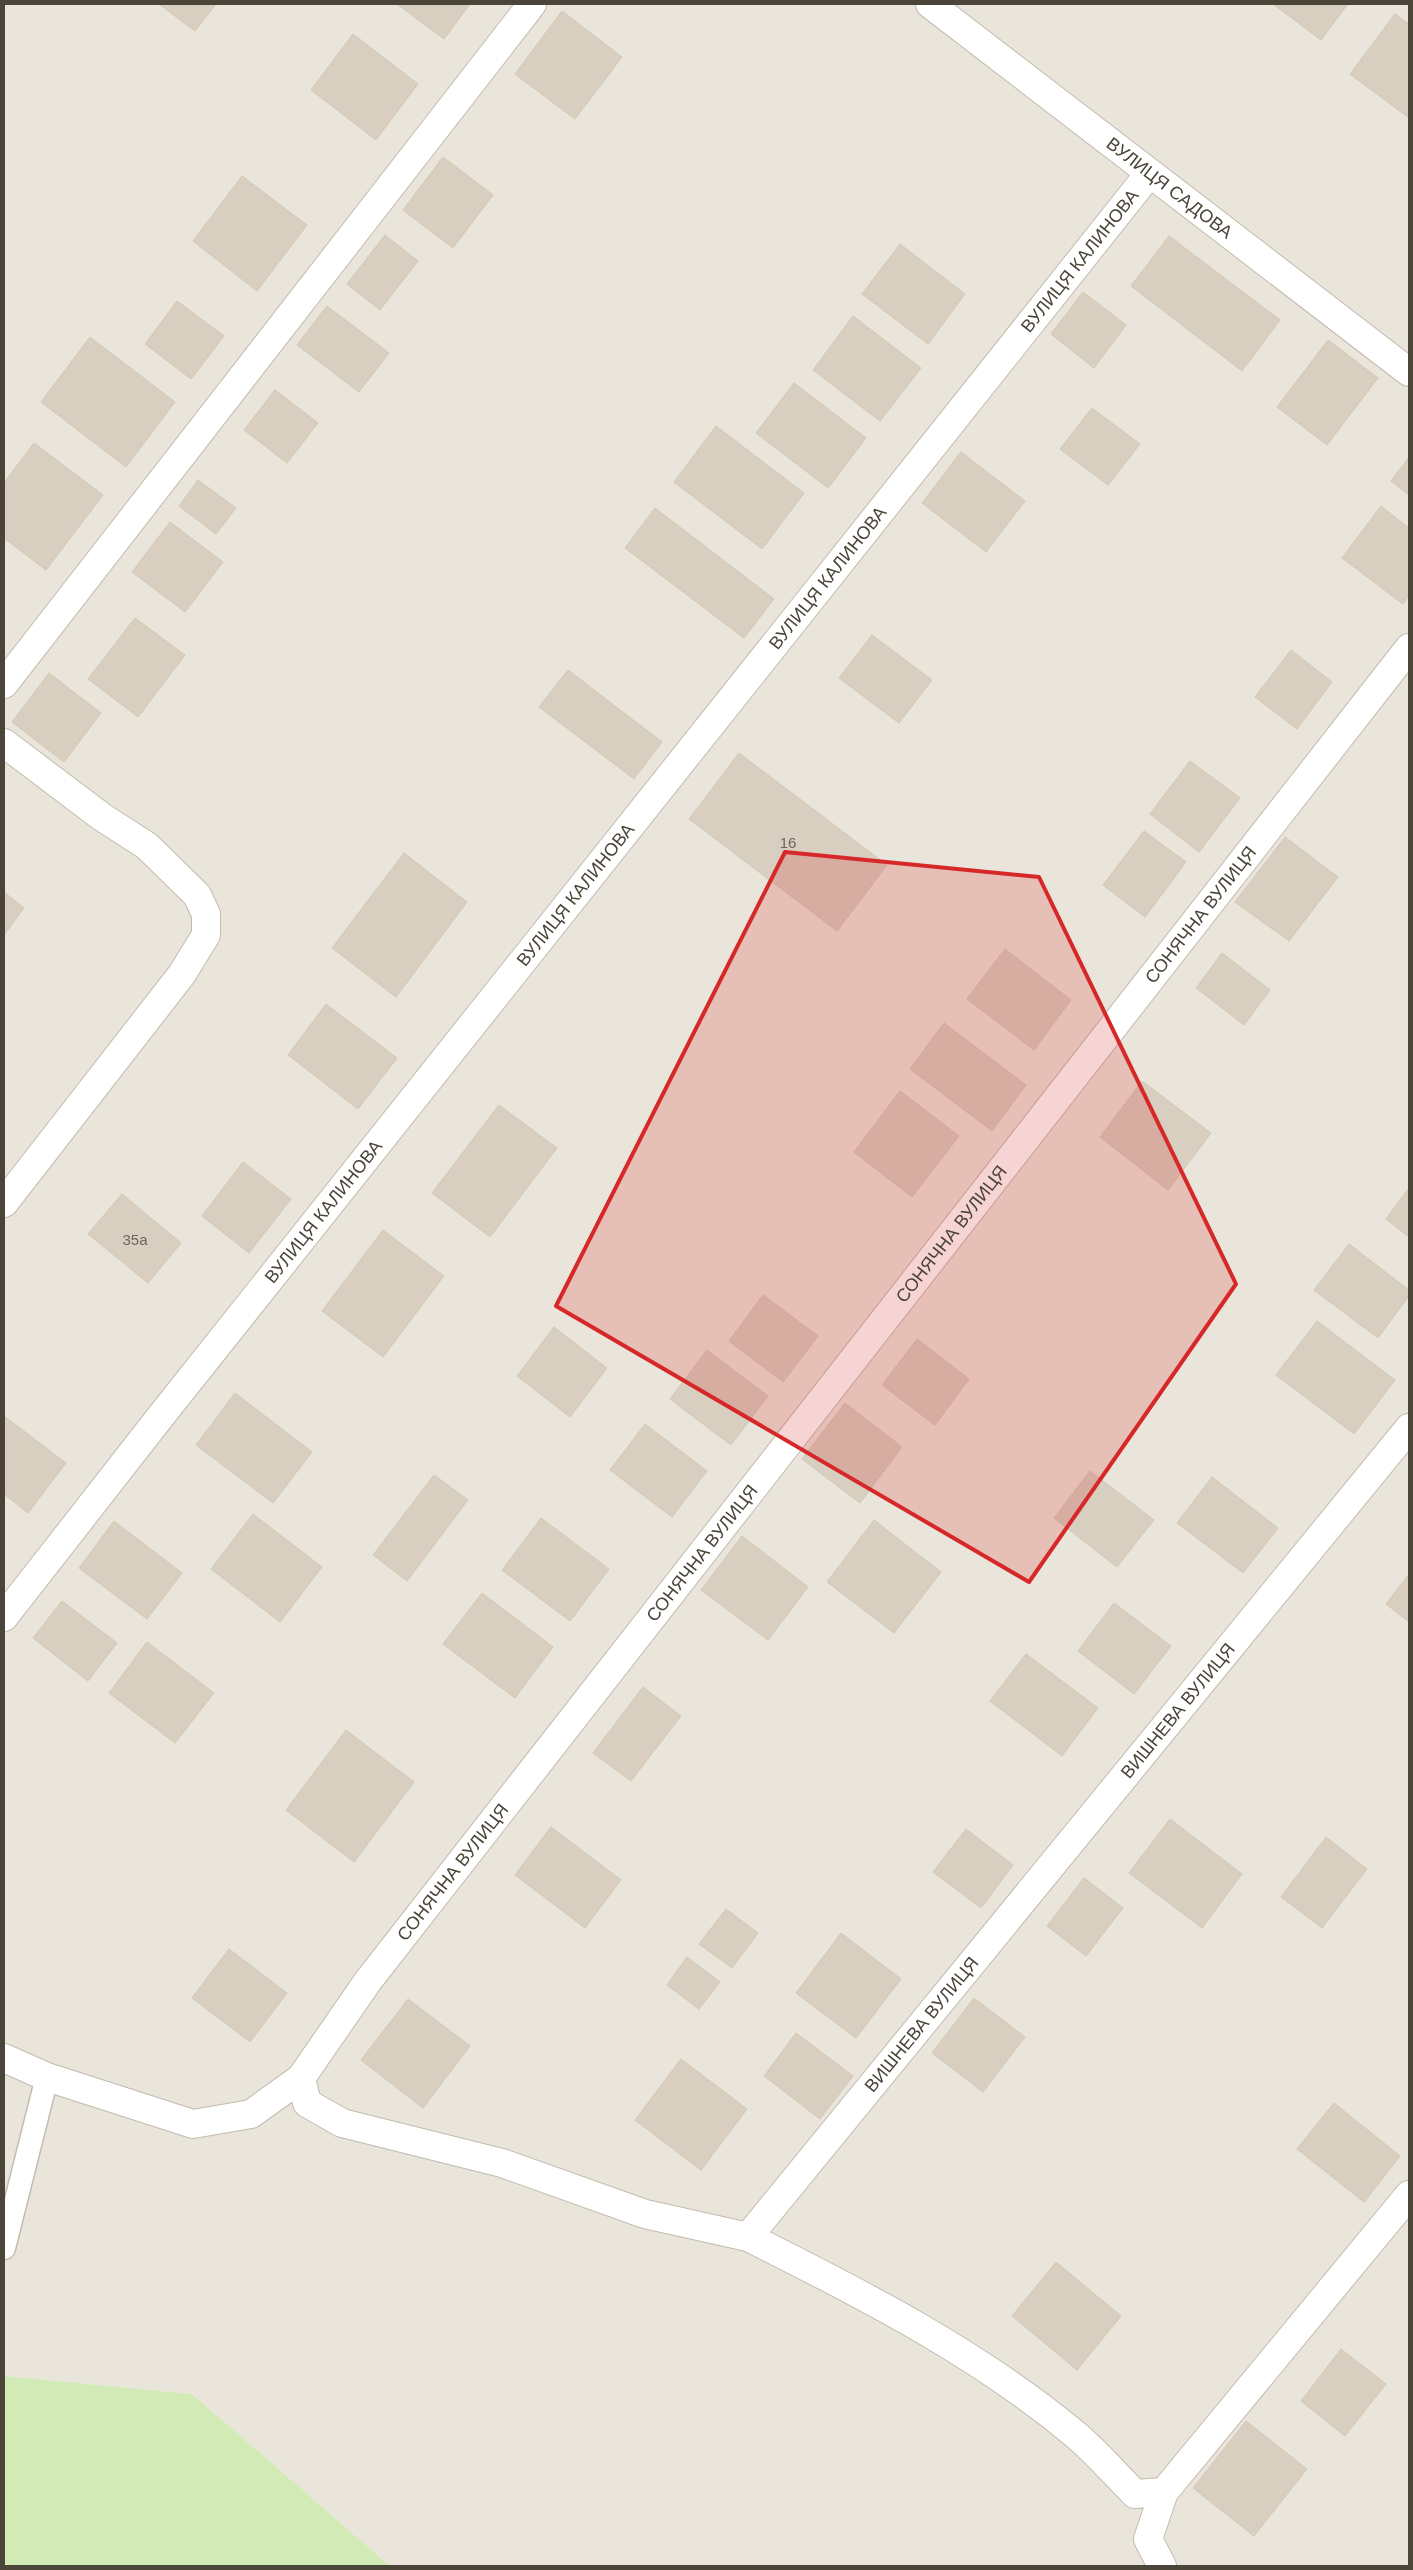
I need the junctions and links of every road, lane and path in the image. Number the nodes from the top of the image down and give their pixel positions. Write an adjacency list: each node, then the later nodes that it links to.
1 (532, 4): 6 (street)
2 (930, 4): 3 (street, ВУЛИЦЯ САДОВА)
3 (1149, 174): 4 (street, ВУЛИЦЯ САДОВА); 10 (street, ВУЛИЦЯ КАЛИНОВА)
4 (1409, 372)
5 (1409, 648): 13 (street, СОНЯЧНА ВУЛИЦЯ)
6 (4, 684)
7 (4, 743): 8 (street)
8 (4, 1203)
9 (1409, 1428): 15 (street, ВИШНЕВА ВУЛИЦЯ)
10 (4, 1617)
11 (4, 2058): 12 (street)
12 (47, 2077): 13 (street); 16 (lane)
13 (301, 2078): 15 (street)
14 (1409, 2195): 17 (street)
15 (748, 2237): 17 (street)
16 (4, 2248)
17 (1164, 2492): 18 (street)
18 (1162, 2566)

